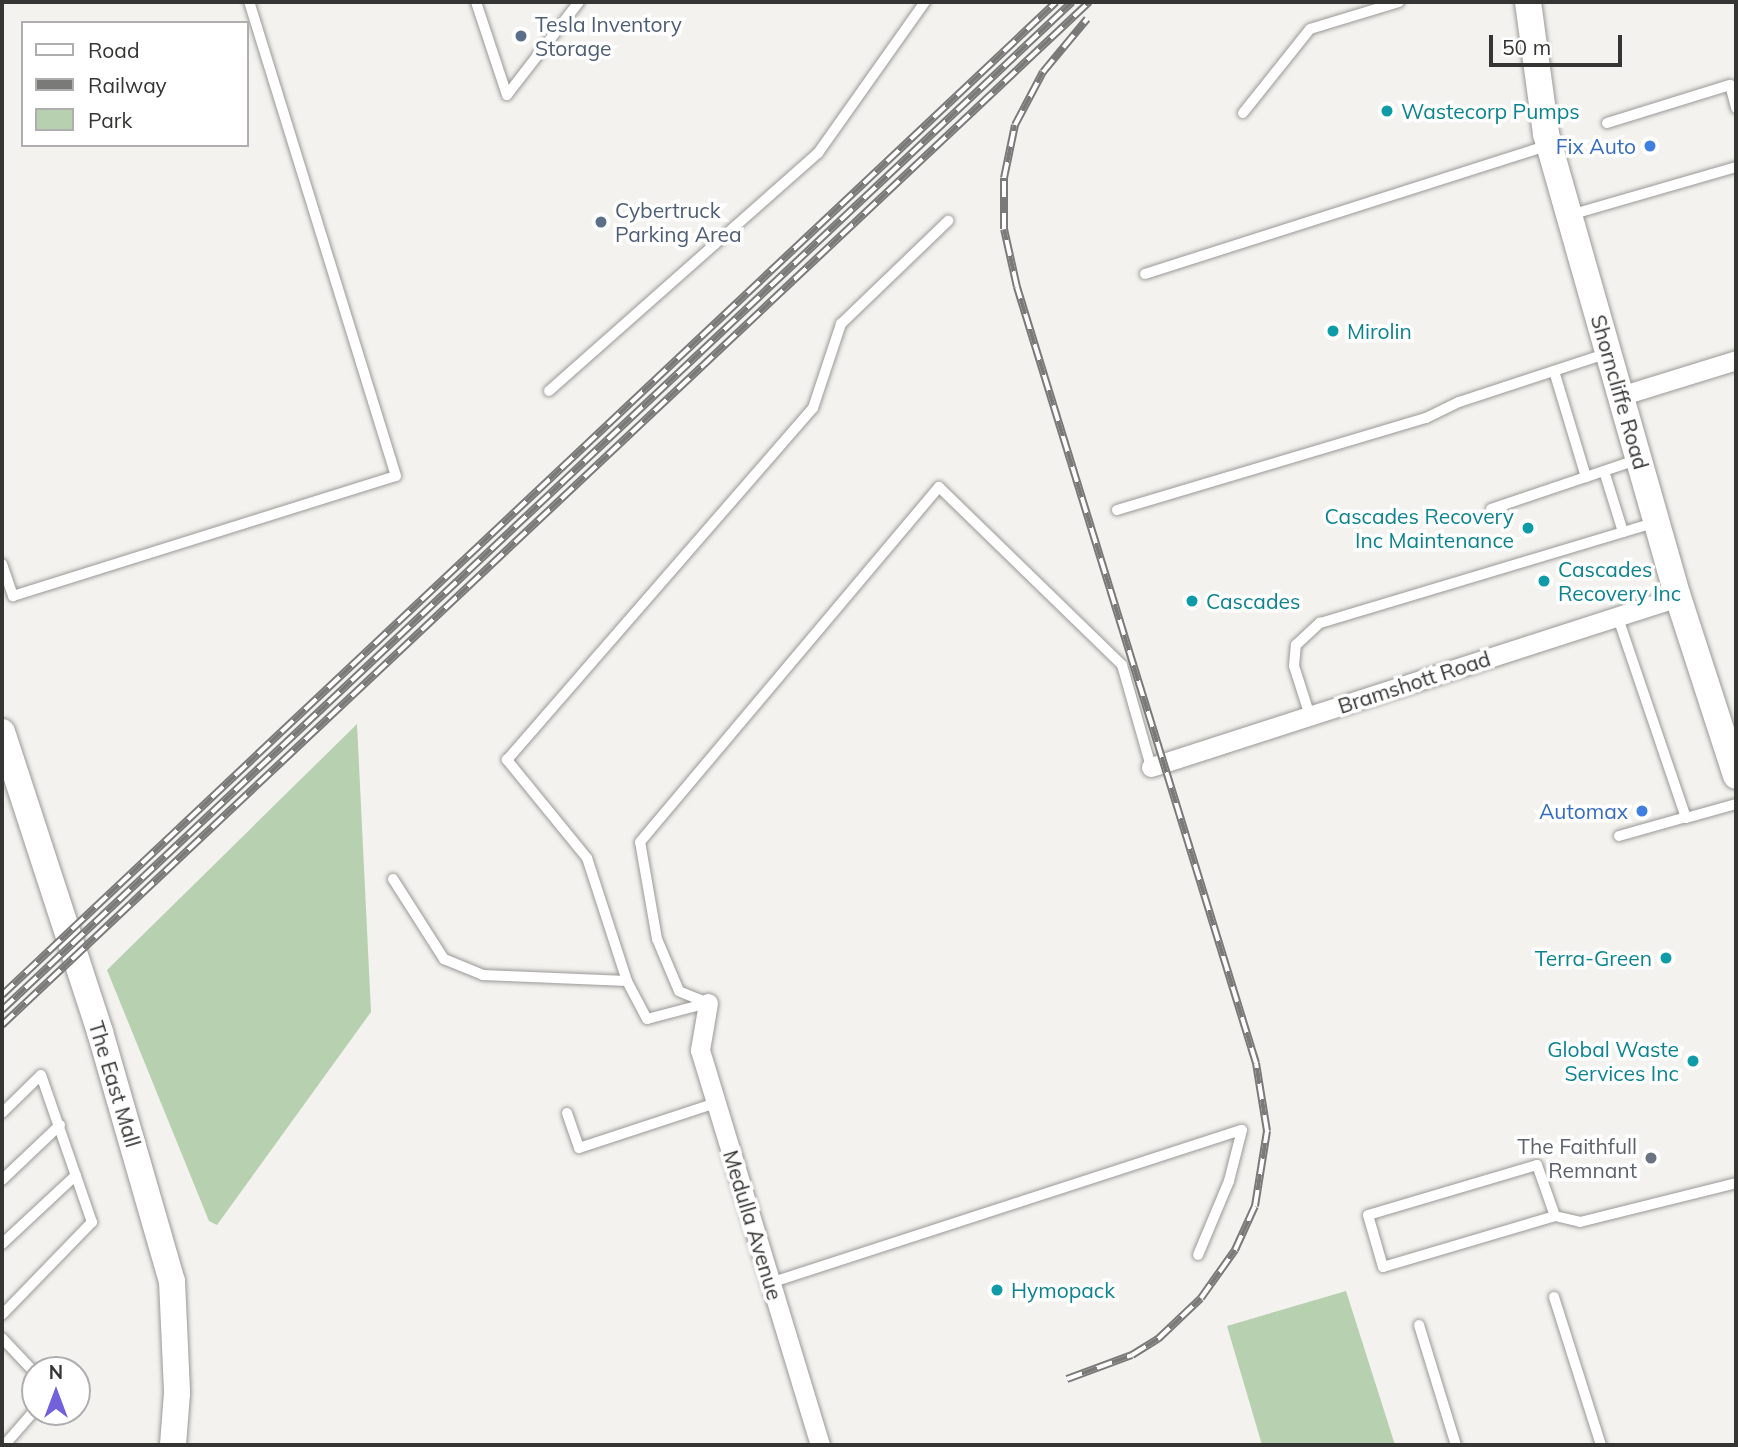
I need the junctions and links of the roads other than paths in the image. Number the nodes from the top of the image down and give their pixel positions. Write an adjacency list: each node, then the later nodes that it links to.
1 (249, 2): 27 (lane)
2 (476, 2): 3 (lane)
3 (579, 2)
4 (925, 2): 18 (lane)
5 (1399, 2): 8 (lane)
6 (1528, 2): 10 (street, Shorncliffe Road)
7 (1736, 108): 9 (lane)
8 (1243, 113)
9 (1607, 123)
10 (1549, 144): 12 (street, Shorncliffe Road); 14 (lane)
11 (1736, 167): 12 (lane)
12 (1569, 215): 15 (street, Shorncliffe Road)
13 (948, 221): 38 (lane)
14 (1145, 274)
15 (1608, 353): 17 (lane); 19 (street, Shorncliffe Road)
16 (1736, 360): 19 (street)
17 (1553, 371): 22 (lane); 24 (lane)
18 (549, 391)
19 (1620, 396): 20 (street, Shorncliffe Road)
20 (1639, 459): 21 (lane); 25 (street, Shorncliffe Road)
21 (1604, 471): 22 (lane); 26 (lane)
22 (1586, 477): 23 (lane)
23 (1491, 509)
24 (1117, 510)
25 (1657, 522): 26 (lane); 28 (street, Shorncliffe Road)
26 (1623, 532): 30 (lane)
27 (2, 564)
28 (1678, 597): 29 (street, Bramshott Road); 33 (street, Shorncliffe Road)
29 (1618, 618): 30 (street, Bramshott Road); 35 (lane)
30 (1310, 716): 32 (street, Bramshott Road)
31 (2, 732): 58 (street, The East Mall)
32 (1151, 767): 39 (lane)
33 (1736, 776)
34 (1736, 804): 35 (lane)
35 (1686, 817): 36 (lane)
36 (1619, 836)
37 (393, 879): 38 (lane)
38 (627, 981): 39 (lane)
39 (708, 1003): 40 (street, Medulla Avenue)
40 (716, 1103): 42 (lane); 50 (street, Medulla Avenue)
41 (2, 1113): 43 (lane)
42 (567, 1114)
43 (60, 1125): 44 (lane); 45 (lane)
44 (76, 1175): 48 (lane); 52 (lane)
45 (2, 1180)
46 (1736, 1183): 47 (lane)
47 (1555, 1216): 47 (lane)
48 (2, 1244)
49 (1198, 1255): 50 (lane)
50 (770, 1283): 59 (street, Medulla Avenue)
51 (1554, 1297): 61 (lane)
52 (2, 1314)
53 (1419, 1325): 60 (lane)
54 (2, 1338): 55 (lane)
55 (21, 1358)
56 (21, 1426): 57 (lane)
57 (8, 1441)
58 (173, 1445)
59 (820, 1445)
60 (1456, 1445)
61 (1601, 1445)

